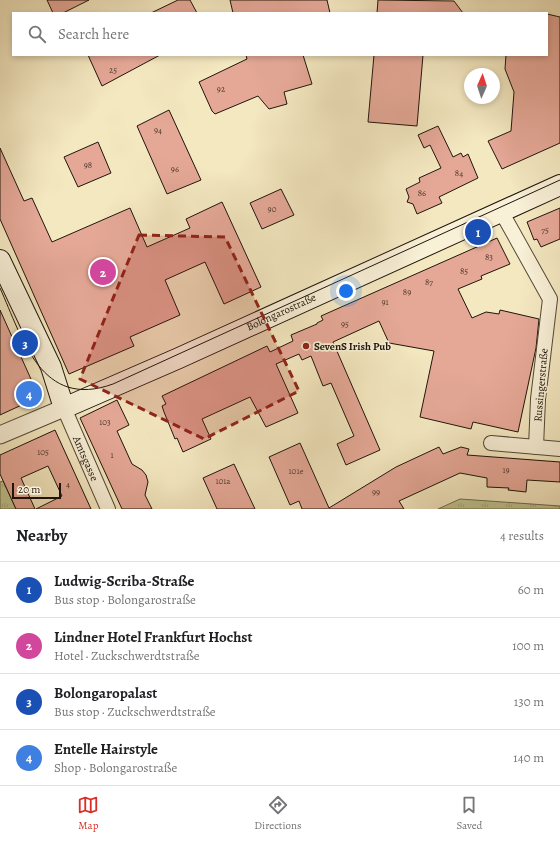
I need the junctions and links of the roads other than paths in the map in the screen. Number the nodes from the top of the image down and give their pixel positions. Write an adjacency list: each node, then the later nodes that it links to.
1 (560, 185): 2 (main road, Bolongarostraße)
2 (501, 212): 4 (street, Russingerstraße); 5 (main road, Bolongarostraße)
3 (0, 260): 5 (main road)
4 (555, 297): 8 (street, Russingerstraße)
5 (64, 408): 6 (street, Bolongarostraße); 10 (street, Amtsgasse)
6 (0, 435)
7 (491, 443): 8 (street)
8 (536, 447): 9 (street)
9 (560, 449)
10 (108, 509)

